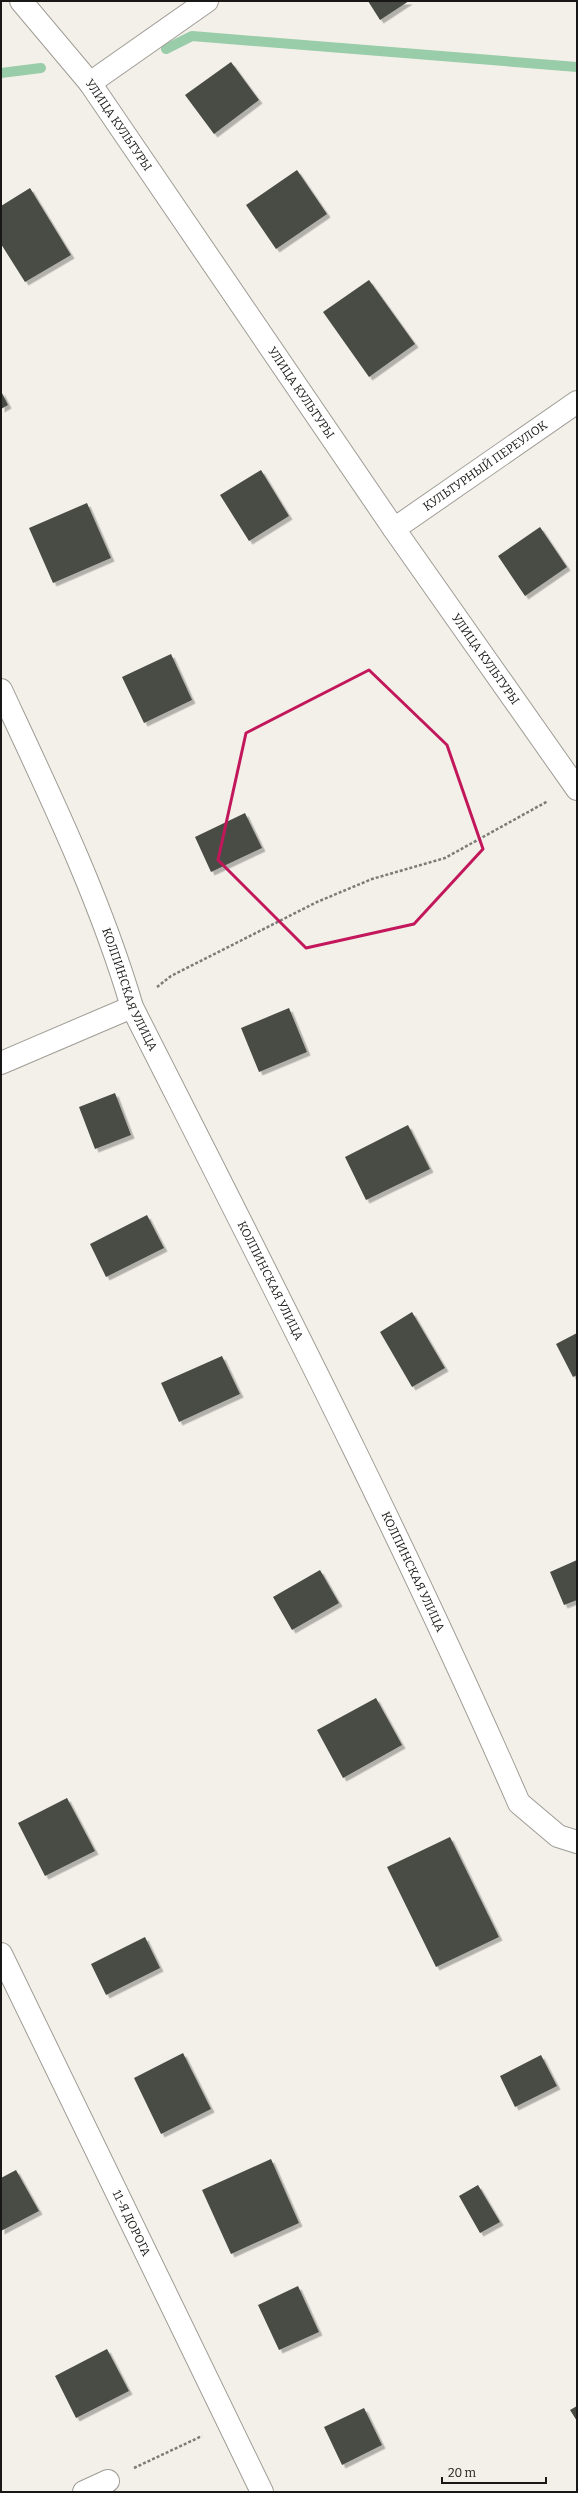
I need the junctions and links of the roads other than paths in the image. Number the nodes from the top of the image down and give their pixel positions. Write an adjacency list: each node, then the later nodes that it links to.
1 (21, 1): 3 (street, УЛИЦА КУЛЬТУРЫ)
2 (207, 1): 3 (street)
3 (90, 83): 5 (street, УЛИЦА КУЛЬТУРЫ)
4 (577, 402): 5 (street, КУЛЬТУРНЫЙ ПЕРЕУЛОК)
5 (394, 529): 7 (street, УЛИЦА КУЛЬТУРЫ)
6 (1, 690): 8 (street, КОЛПИНСКАЯ УЛИЦА)
7 (576, 788)
8 (132, 1007): 9 (street); 10 (street, КОЛПИНСКАЯ УЛИЦА)
9 (1, 1063)
10 (577, 1842)
11 (1, 1954): 14 (street, 11-Я ДОРОГА)
12 (108, 2481): 13 (street)
13 (84, 2492)
14 (262, 2492)

